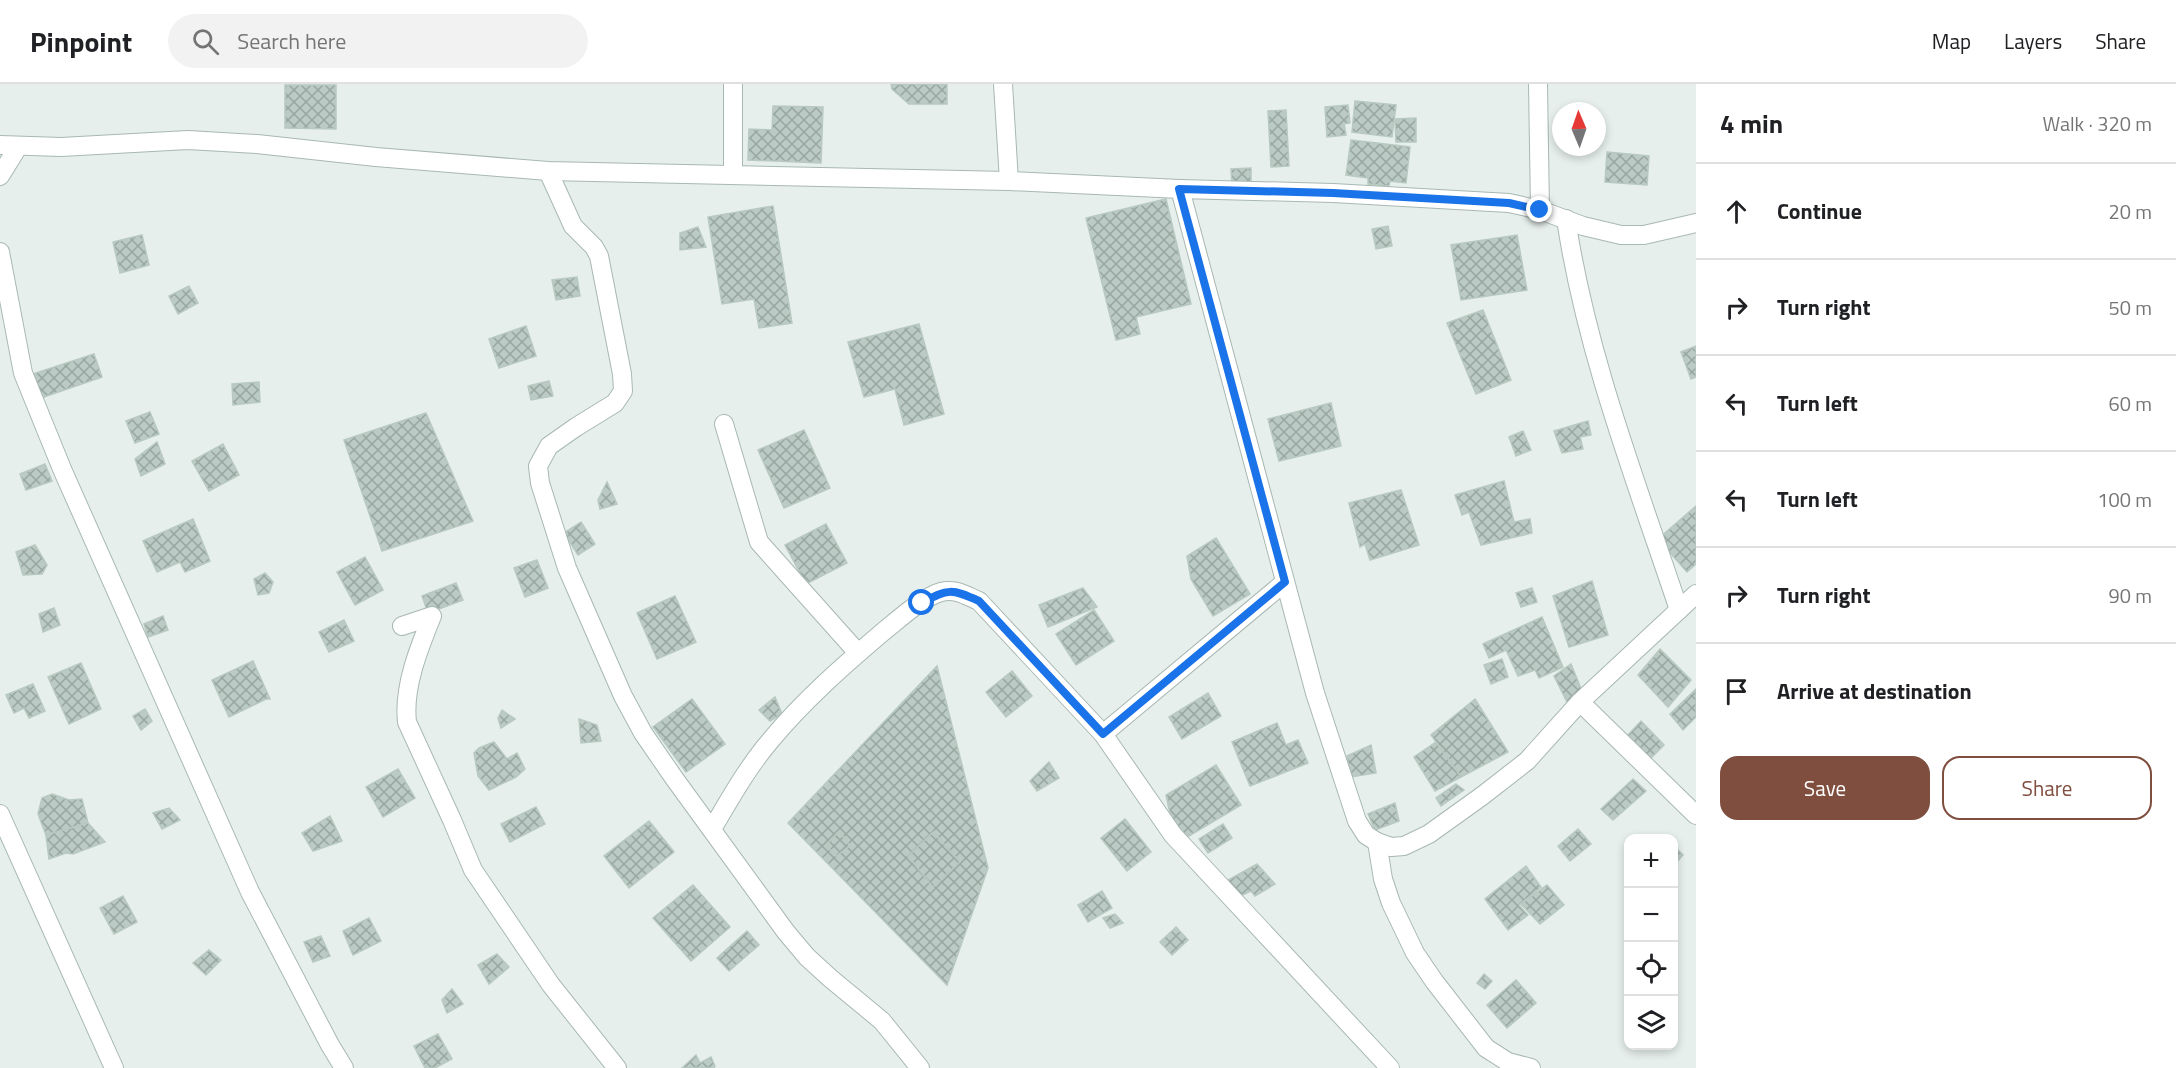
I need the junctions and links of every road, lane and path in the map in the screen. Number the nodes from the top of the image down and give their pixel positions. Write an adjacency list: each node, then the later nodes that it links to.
1 (733, 84): 6 (street)
2 (1003, 84): 8 (street)
3 (1538, 84): 10 (street)
4 (9, 146): 5 (street); 7 (street)
5 (548, 171): 6 (street); 24 (street)
6 (733, 175): 8 (street)
7 (0, 176)
8 (1009, 181): 9 (street)
9 (1179, 189): 10 (street); 15 (street)
10 (1540, 210): 11 (street)
11 (1566, 219): 12 (street); 17 (street)
12 (1696, 223)
13 (0, 252): 27 (street)
14 (724, 424): 19 (street)
15 (1285, 582): 21 (street); 25 (street)
16 (1696, 594): 17 (street)
17 (1679, 610): 20 (street)
18 (402, 626): 28 (street)
19 (858, 653): 21 (street); 24 (street)
20 (1580, 702): 23 (street); 25 (street)
21 (1103, 734): 30 (street)
22 (0, 814): 26 (street)
23 (1696, 815)
24 (712, 829): 29 (street)
25 (1377, 842): 31 (street)
26 (114, 1068)
27 (344, 1068)
28 (617, 1068)
29 (920, 1068)
30 (1390, 1068)
31 (1531, 1068)

